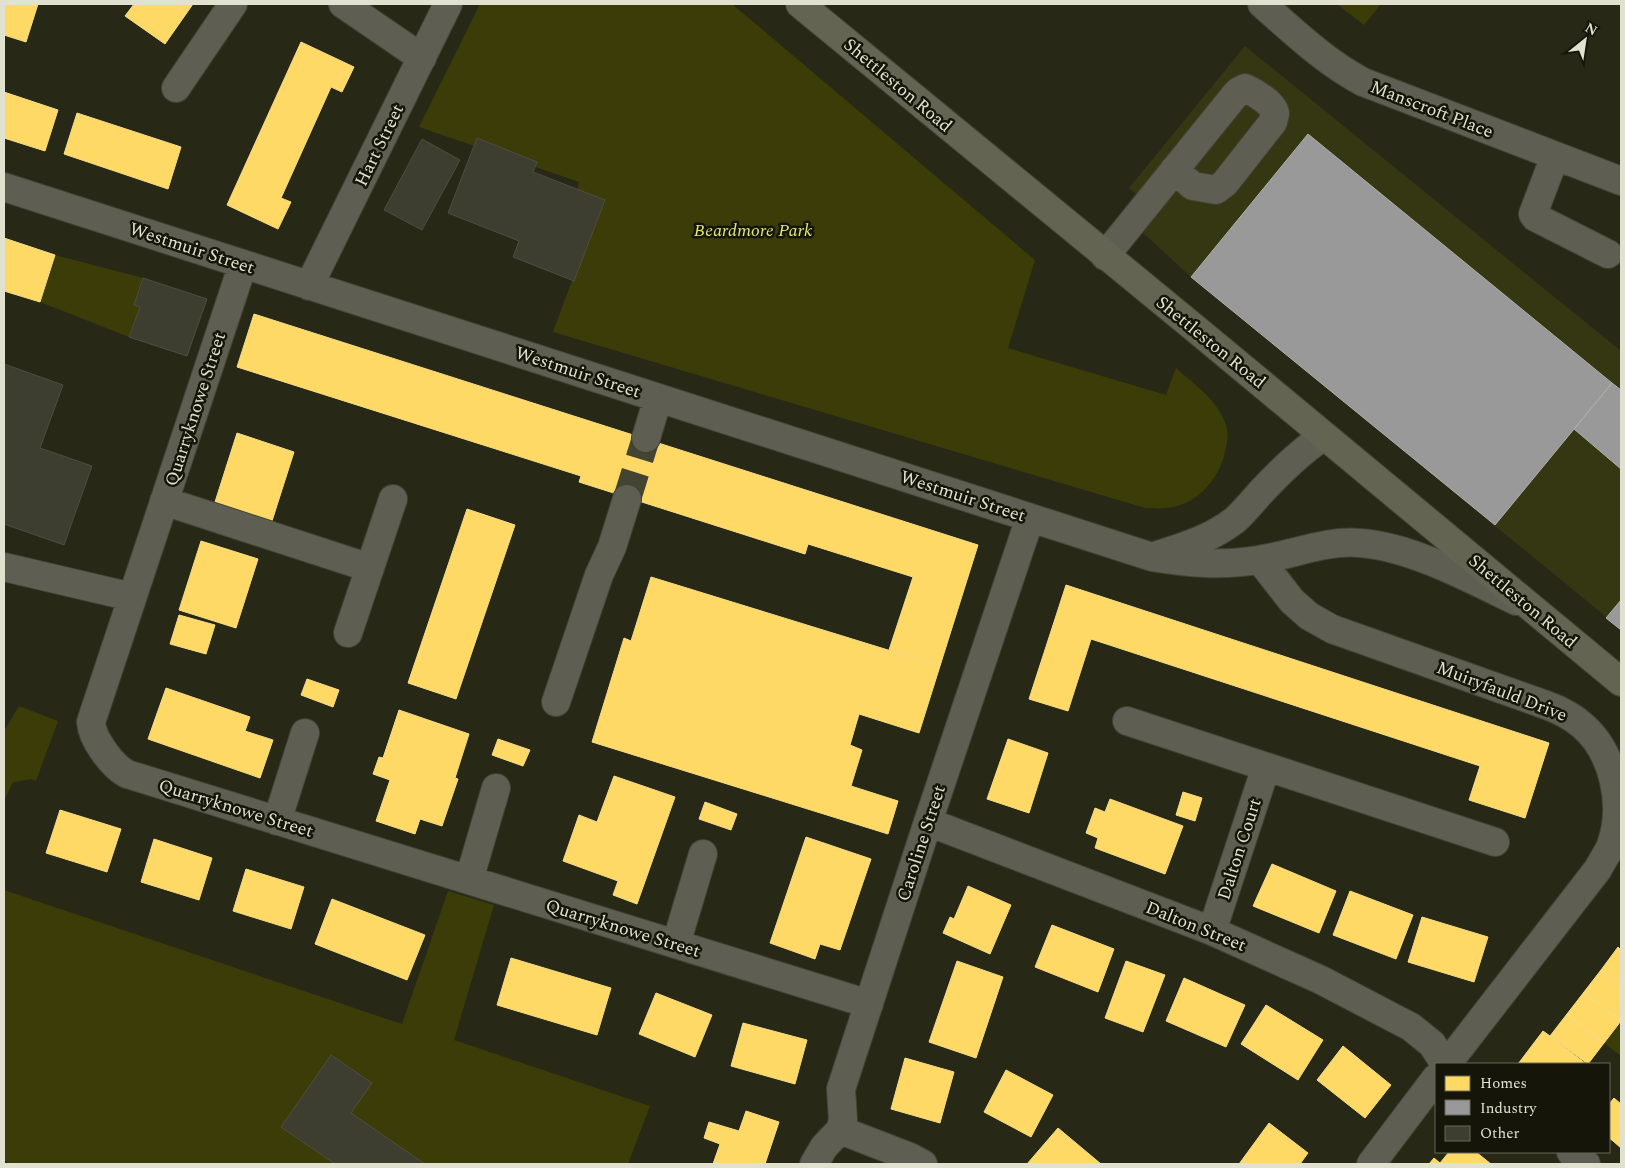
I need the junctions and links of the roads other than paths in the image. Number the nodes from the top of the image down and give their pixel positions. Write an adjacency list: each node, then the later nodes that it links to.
1 (232, 4): 7 (street)
2 (343, 4): 6 (street)
3 (448, 4): 6 (street, Hart Street)
4 (800, 4): 13 (main road, Shettleston Road)
5 (1262, 4): 8 (street, Manscroft Place)
6 (422, 58): 15 (street, Hart Street)
7 (176, 88)
8 (1555, 156): 10 (street, Manscroft Place); 12 (street)
9 (1174, 170): 13 (street)
10 (1621, 181)
11 (4, 187): 14 (street, Westmuir Street)
12 (1608, 254)
13 (1106, 256): 17 (main road, Shettleston Road)
14 (242, 264): 15 (street, Westmuir Street); 21 (street, Quarryknowe Street)
15 (310, 286): 16 (street, Westmuir Street)
16 (658, 398): 18 (street); 22 (street, Westmuir Street)
17 (1324, 436): 23 (street); 28 (main road, Shettleston Road)
18 (646, 438)
19 (393, 499): 26 (street)
20 (627, 499): 31 (street)
21 (164, 501): 26 (street); 27 (street, Quarryknowe Street)
22 (1030, 518): 23 (street, Westmuir Street); 37 (street, Caroline Street)
23 (1152, 557): 24 (street, Westmuir Street)
24 (1260, 560): 28 (street, Westmuir Street); 45 (street, Muiryfauld Drive)
25 (4, 567): 27 (street)
26 (370, 568): 29 (street)
27 (132, 597): 36 (street, Quarryknowe Street)
28 (1531, 608): 30 (main road, Shettleston Road)
29 (348, 633)
30 (1621, 682)
31 (556, 702)
32 (1127, 720): 34 (street)
33 (305, 733): 36 (street)
34 (1266, 767): 38 (street); 41 (street, Dalton Court)
35 (496, 788): 40 (street)
36 (277, 821): 40 (street, Quarryknowe Street)
37 (928, 822): 41 (street, Dalton Street); 43 (street, Caroline Street)
38 (1495, 842)
39 (703, 854): 42 (street)
40 (469, 880): 42 (street, Quarryknowe Street)
41 (1212, 931): 44 (street, Dalton Street)
42 (676, 944): 43 (street, Quarryknowe Street)
43 (869, 1004): 47 (street, Caroline Street)
44 (1445, 1063)
45 (1447, 1063)
46 (1435, 1079): 51 (street)
47 (840, 1130): 49 (street); 50 (street)
48 (1572, 1153): 52 (street)
49 (814, 1164)
50 (923, 1164)
51 (1372, 1164)
52 (1586, 1164)

